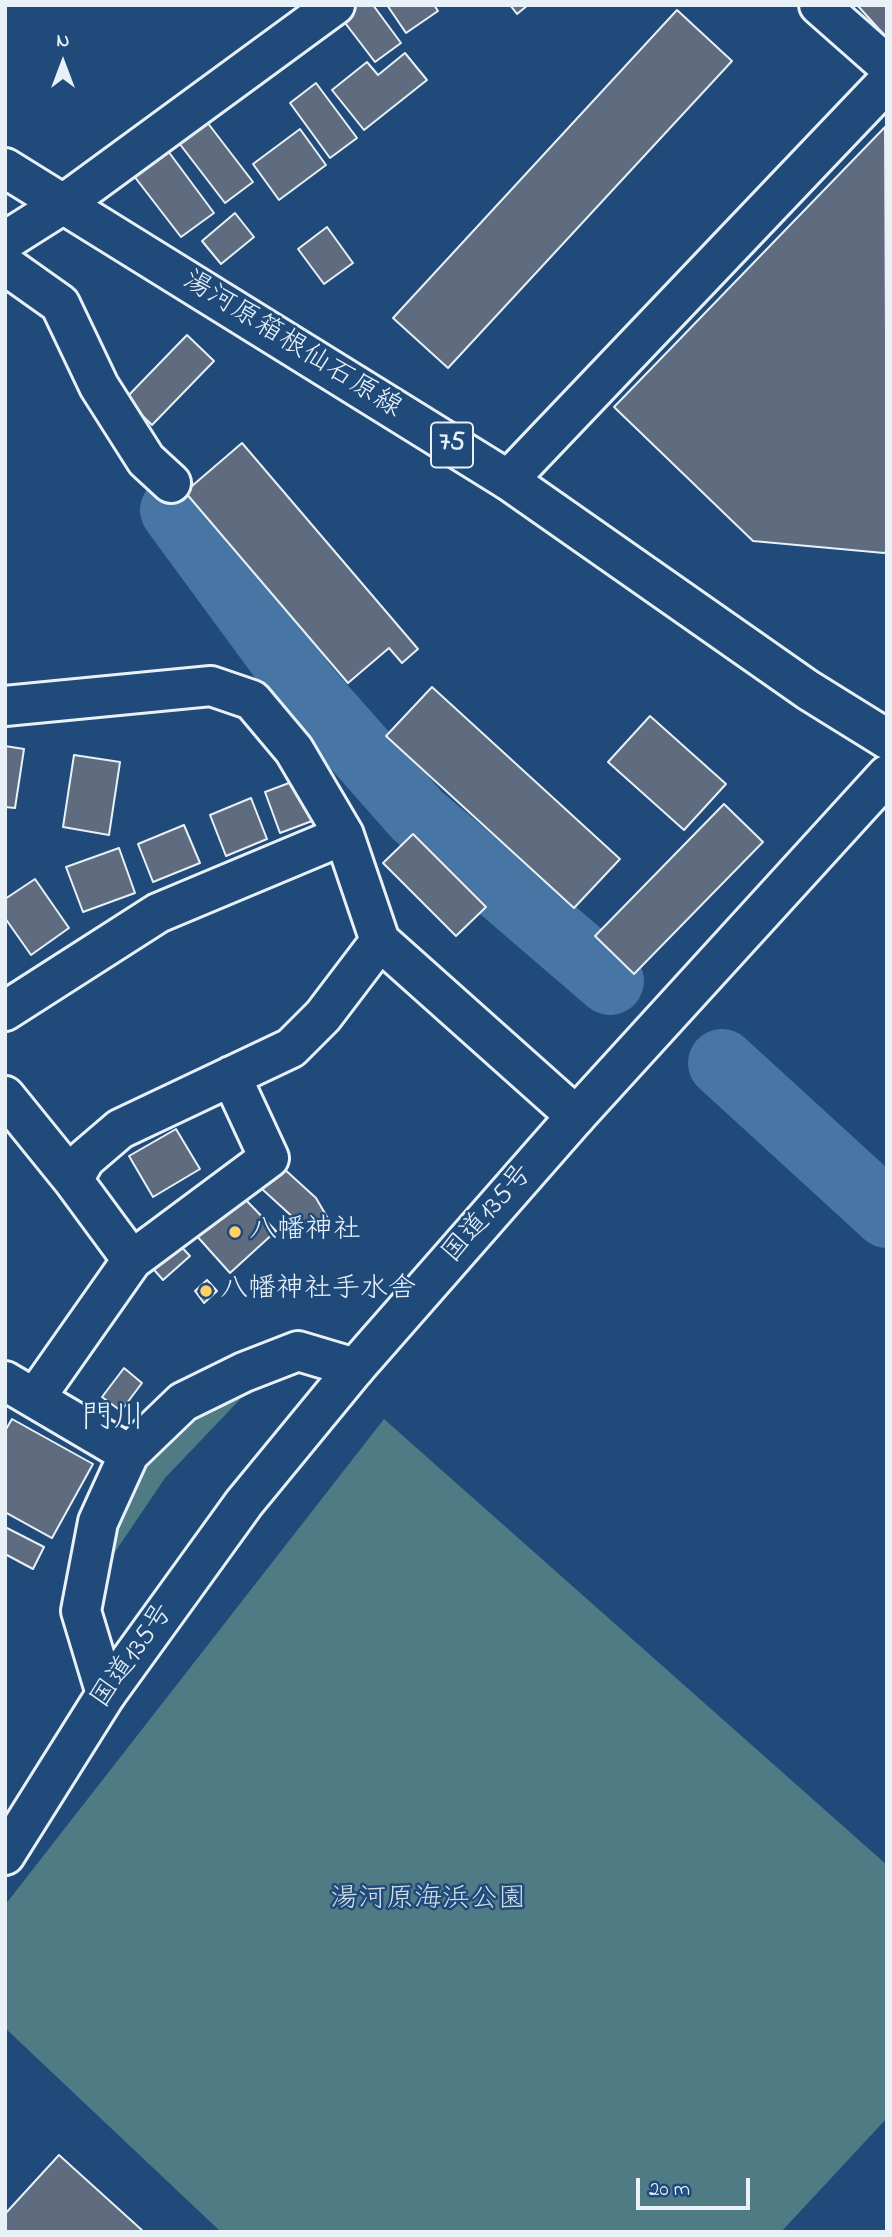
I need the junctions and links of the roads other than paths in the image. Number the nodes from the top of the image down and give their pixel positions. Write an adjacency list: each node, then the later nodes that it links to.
1 (335, 5): 6 (main road)
2 (819, 5): 3 (main road)
3 (887, 65)
4 (887, 82): 9 (main road)
5 (5, 169): 6 (main road, 湯河原箱根仙石原線 / 75)
6 (62, 205): 7 (main road); 9 (main road, 湯河原箱根仙石原線 / 75)
7 (5, 241)
8 (5, 265): 10 (main road)
9 (508, 480): 12 (main road, 湯河原箱根仙石原線 / 75)
10 (171, 483)
11 (5, 706): 14 (main road)
12 (887, 739)
13 (887, 775): 19 (main road, 国道135号)
14 (345, 835): 15 (main road); 16 (main road)
15 (380, 941): 17 (main road); 19 (main road)
16 (5, 1011)
17 (231, 1076): 20 (main road); 21 (main road)
18 (5, 1096): 20 (main road)
19 (576, 1116): 22 (main road, 国道135号)
20 (73, 1180): 21 (main road)
21 (132, 1260): 23 (main road)
22 (355, 1368): 24 (main road); 25 (main road, 国道135号)
23 (20, 1389): 24 (main road)
24 (129, 1454): 25 (main road)
25 (106, 1694): 26 (main road, 国道135号)
26 (5, 1855)

